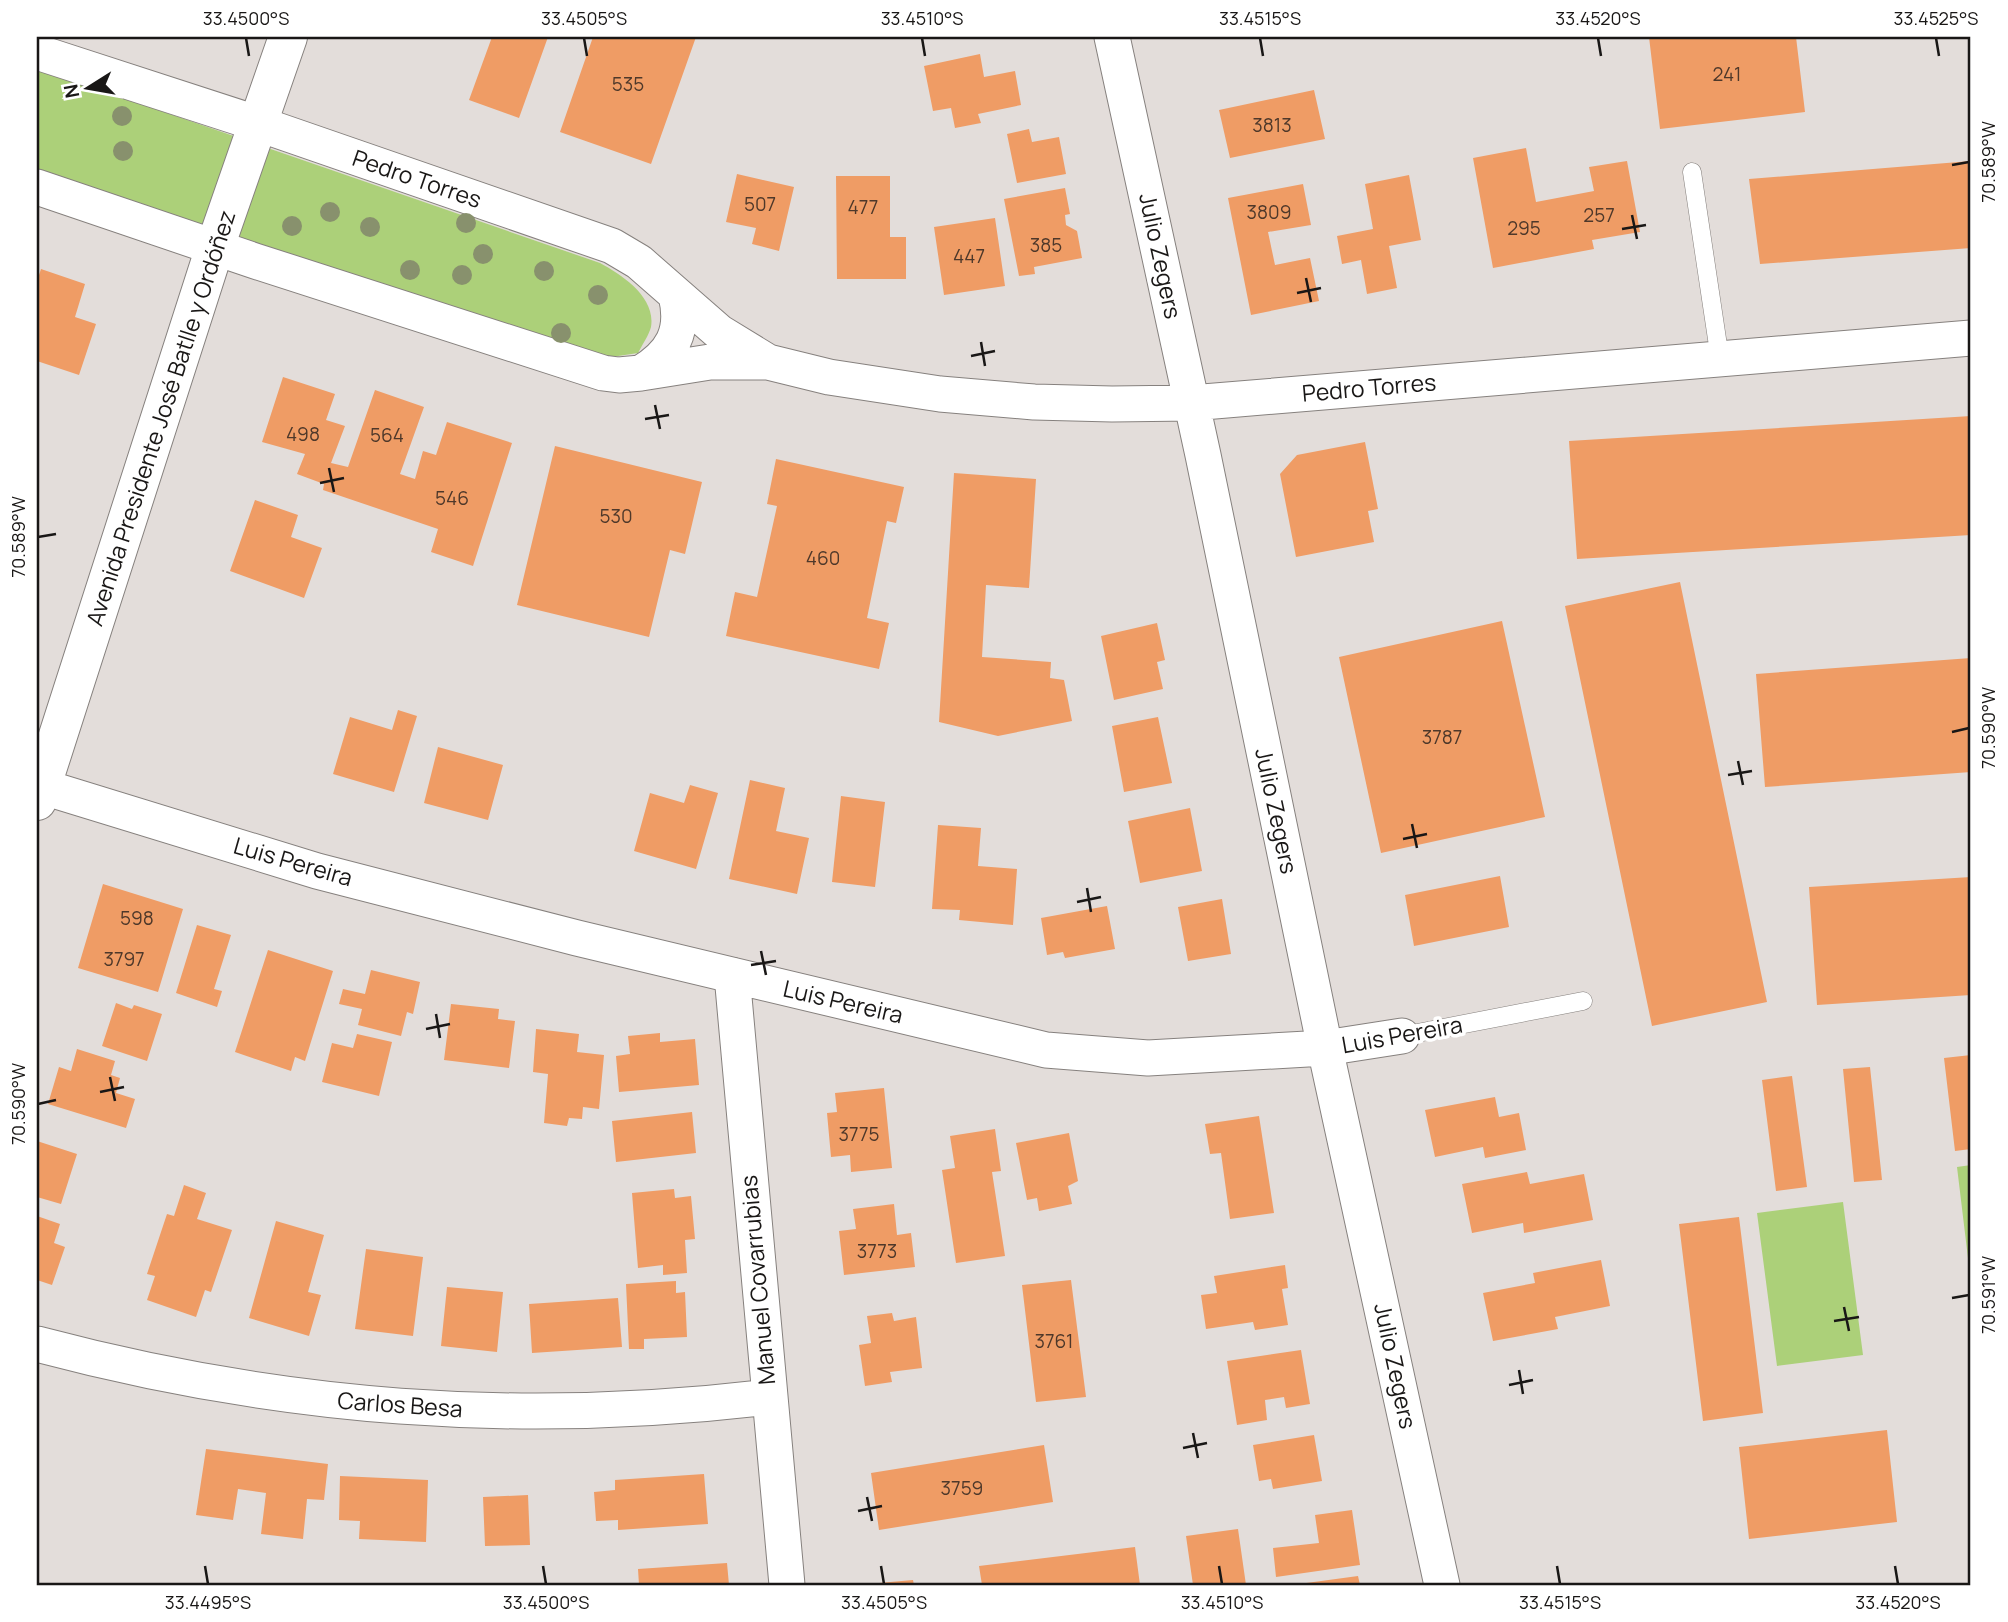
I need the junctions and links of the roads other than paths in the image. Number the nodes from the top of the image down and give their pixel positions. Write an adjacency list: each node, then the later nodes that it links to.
1 (288, 37): 4 (main road, Avenida Presidente José Batlle y Ordóñez)
2 (1112, 37): 13 (street, Julio Zegers)
3 (37, 52): 4 (street, Pedro Torres)
4 (259, 124): 7 (main road, Avenida Presidente José Batlle y Ordóñez); 8 (street, Pedro Torres)
5 (1692, 172): 10 (lane)
6 (37, 187): 7 (street, Pedro Torres)
7 (215, 247): 12 (street, Pedro Torres); 14 (main road, Avenida Presidente José Batlle y Ordóñez)
8 (676, 295): 11 (street, Pedro Torres); 12 (street)
9 (1971, 338): 10 (street, Pedro Torres)
10 (1720, 359): 13 (street, Pedro Torres)
11 (768, 362): 12 (street, Pedro Torres); 13 (street, Pedro Torres)
12 (641, 373)
13 (1191, 403): 18 (street, Julio Zegers)
14 (38, 791): 15 (street, Luis Pereira)
15 (732, 975): 18 (street, Luis Pereira); 20 (street, Manuel Covarrubias)
16 (1583, 1001): 17 (lane, Luis Pereira)
17 (1402, 1036): 18 (street, Luis Pereira)
18 (1325, 1048): 22 (street, Julio Zegers)
19 (37, 1345): 20 (street, Carlos Besa)
20 (769, 1397): 21 (street, Manuel Covarrubias)
21 (786, 1585)
22 (1442, 1585)

